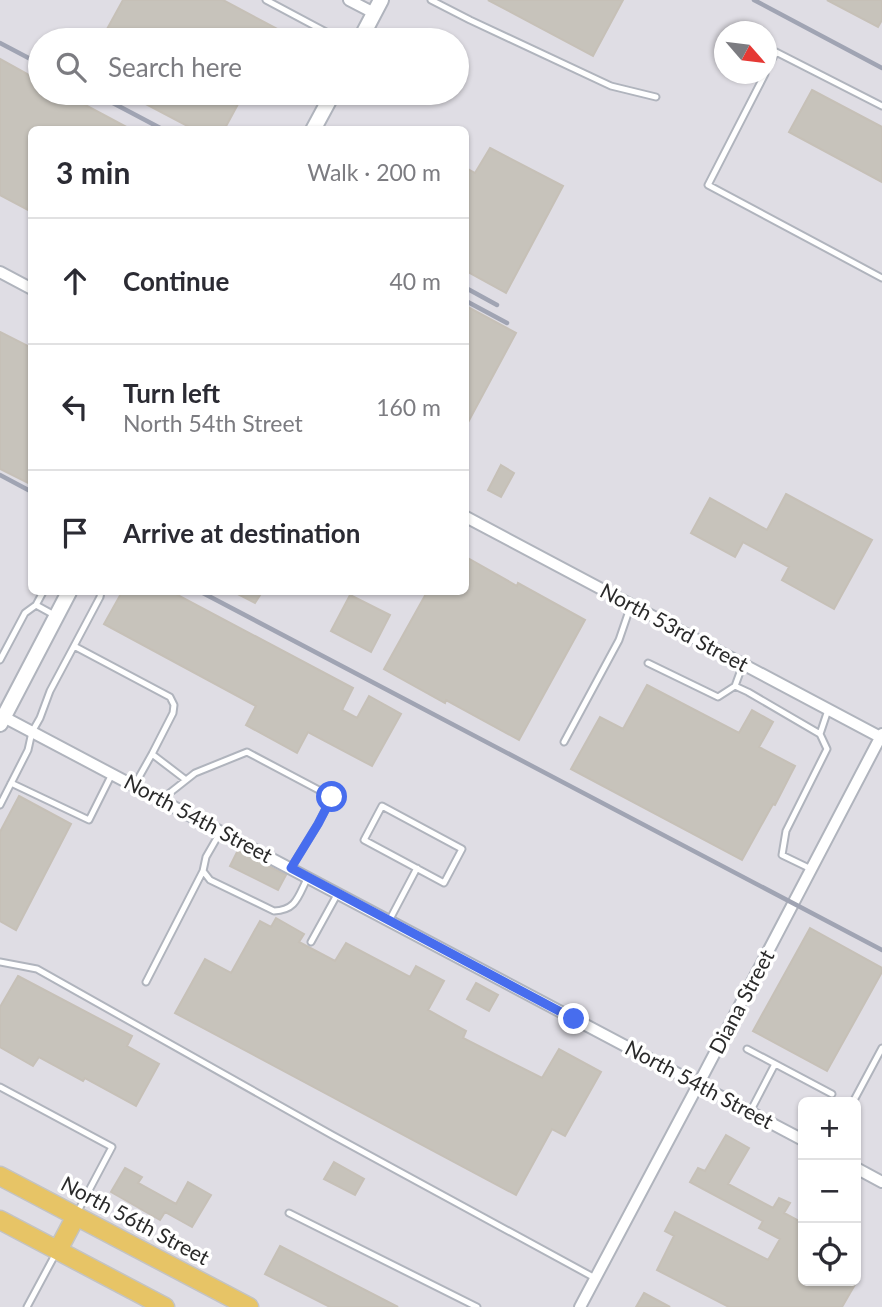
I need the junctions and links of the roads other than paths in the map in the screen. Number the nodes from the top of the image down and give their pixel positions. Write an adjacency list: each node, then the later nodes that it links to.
1 (266, 0): 5 (lane)
2 (349, 0): 4 (street)
3 (432, 0): 9 (lane)
4 (377, 7): 6 (street)
5 (318, 28)
6 (366, 28)
7 (777, 53): 11 (lane)
8 (760, 84): 14 (lane)
9 (656, 97)
10 (326, 105): 12 (street)
11 (882, 106)
12 (315, 126)
13 (0, 272): 15 (street)
14 (882, 278)
15 (28, 287)
16 (469, 519): 21 (street, North 53rd Street)
17 (41, 595): 20 (lane)
18 (67, 595): 22 (street)
19 (100, 595): 23 (lane)
20 (36, 605): 22 (lane); 24 (lane)
21 (631, 605): 26 (street, North 53rd Street); 33 (lane)
22 (56, 616): 29 (street)
23 (74, 646): 30 (lane); 34 (lane)
24 (0, 660)
25 (648, 663): 27 (lane)
26 (743, 664): 27 (lane); 28 (street, North 53rd Street)
27 (735, 686): 31 (lane)
28 (828, 709): 31 (lane); 32 (street, North 53rd Street)
29 (1, 719): 30 (street, North 54th Street)
30 (32, 732): 35 (street, North 54th Street); 37 (lane)
31 (820, 734): 44 (lane)
32 (881, 736): 44 (street, Diana Street)
33 (565, 743)
34 (152, 754): 36 (lane); 38 (lane)
35 (112, 774): 37 (lane); 38 (street, North 54th Street)
36 (186, 780): 39 (lane); 42 (lane)
37 (11, 783): 40 (lane)
38 (134, 786): 39 (street, North 54th Street)
39 (161, 800): 41 (street, North 54th Street)
40 (0, 805)
41 (221, 831): 42 (street, North 54th Street); 45 (lane)
42 (291, 868): 46 (street, North 54th Street)
43 (417, 868): 43 (lane); 48 (lane)
44 (811, 869): 55 (street, Diana Street)
45 (203, 871): 46 (lane); 51 (lane)
46 (308, 877): 47 (street, North 54th Street)
47 (338, 893): 48 (street, North 54th Street); 49 (lane)
48 (389, 921): 55 (street, North 54th Street)
49 (311, 942)
50 (0, 962): 68 (lane)
51 (146, 982)
52 (882, 1048): 58 (lane)
53 (747, 1049): 54 (lane)
54 (775, 1064): 57 (lane); 59 (lane)
55 (698, 1085): 59 (street, North 54th Street); 68 (street, Diana Street)
56 (0, 1087): 65 (lane)
57 (832, 1094)
58 (856, 1097)
59 (750, 1112): 60 (street, North 54th Street)
60 (798, 1137)
61 (861, 1171): 63 (street)
62 (0, 1176): 65 (main road, North 56th Street)
63 (882, 1182)
64 (289, 1213): 72 (lane)
65 (76, 1216): 67 (main road); 71 (main road, North 56th Street)
66 (0, 1220): 67 (main road)
67 (58, 1250): 69 (lane); 70 (main road)
68 (595, 1278): 73 (street, Diana Street)
69 (27, 1307)
70 (165, 1307)
71 (249, 1307)
72 (477, 1307)
73 (580, 1307)

